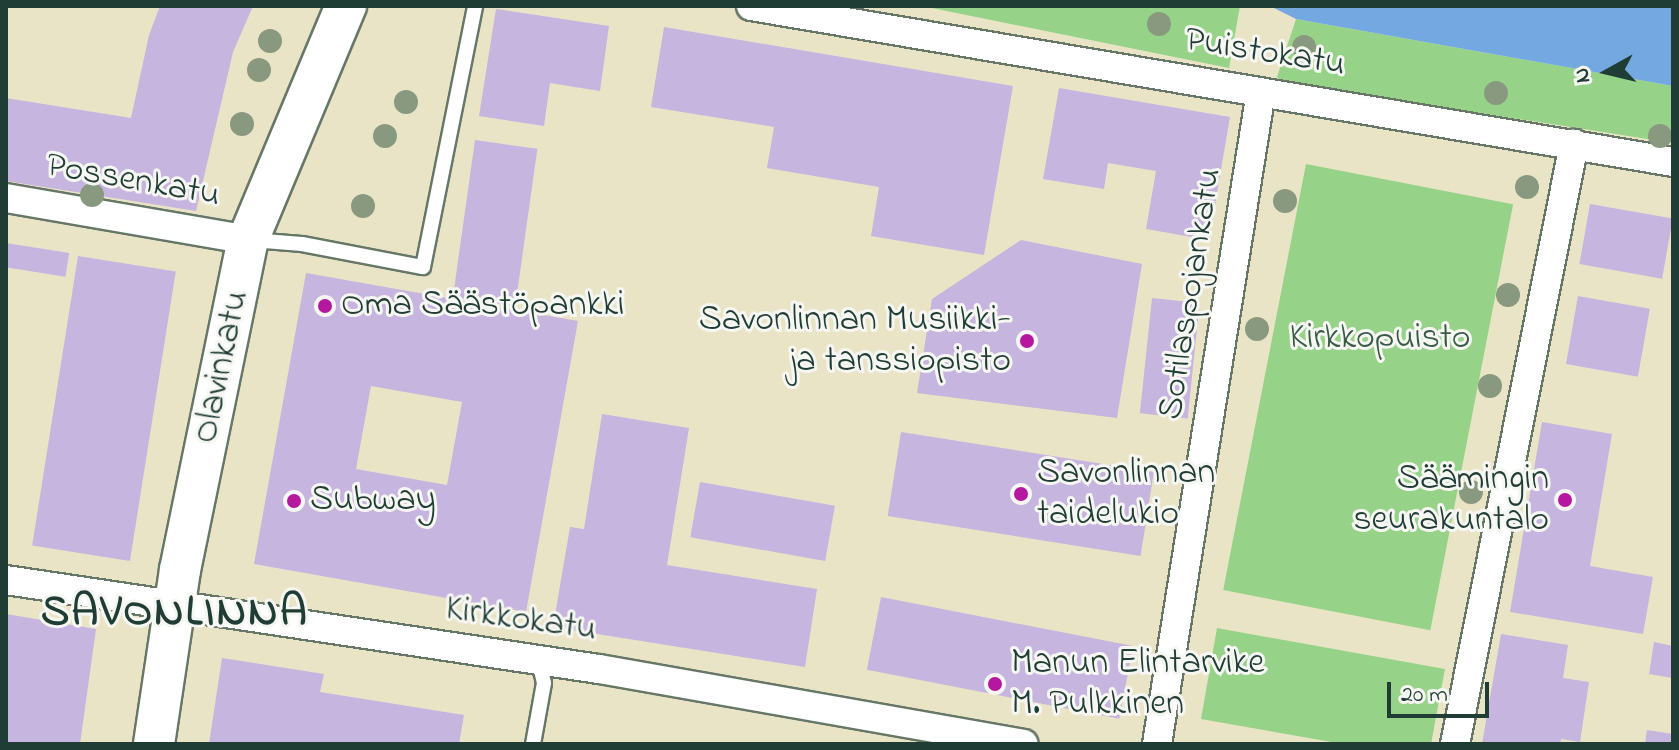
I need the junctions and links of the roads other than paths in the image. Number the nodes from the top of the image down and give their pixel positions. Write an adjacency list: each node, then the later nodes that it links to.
1 (346, 6): 8 (main road, Olavinkatu)
2 (475, 6): 8 (lane)
3 (751, 6): 4 (street, Puistokatu)
4 (1261, 92): 5 (street, Puistokatu); 15 (street, Sotilaspojankatu)
5 (1574, 144): 6 (street, Puistokatu); 16 (street)
6 (1673, 162)
7 (6, 198): 8 (street, Possenkatu)
8 (248, 240): 10 (main road, Olavinkatu)
9 (6, 580): 10 (street, Kirkkokatu)
10 (175, 606): 11 (street, Kirkkokatu); 12 (main road, Olavinkatu)
11 (539, 662): 13 (lane); 14 (street, Kirkkokatu)
12 (154, 744)
13 (533, 744)
14 (1023, 744)
15 (1157, 744)
16 (1455, 744)

